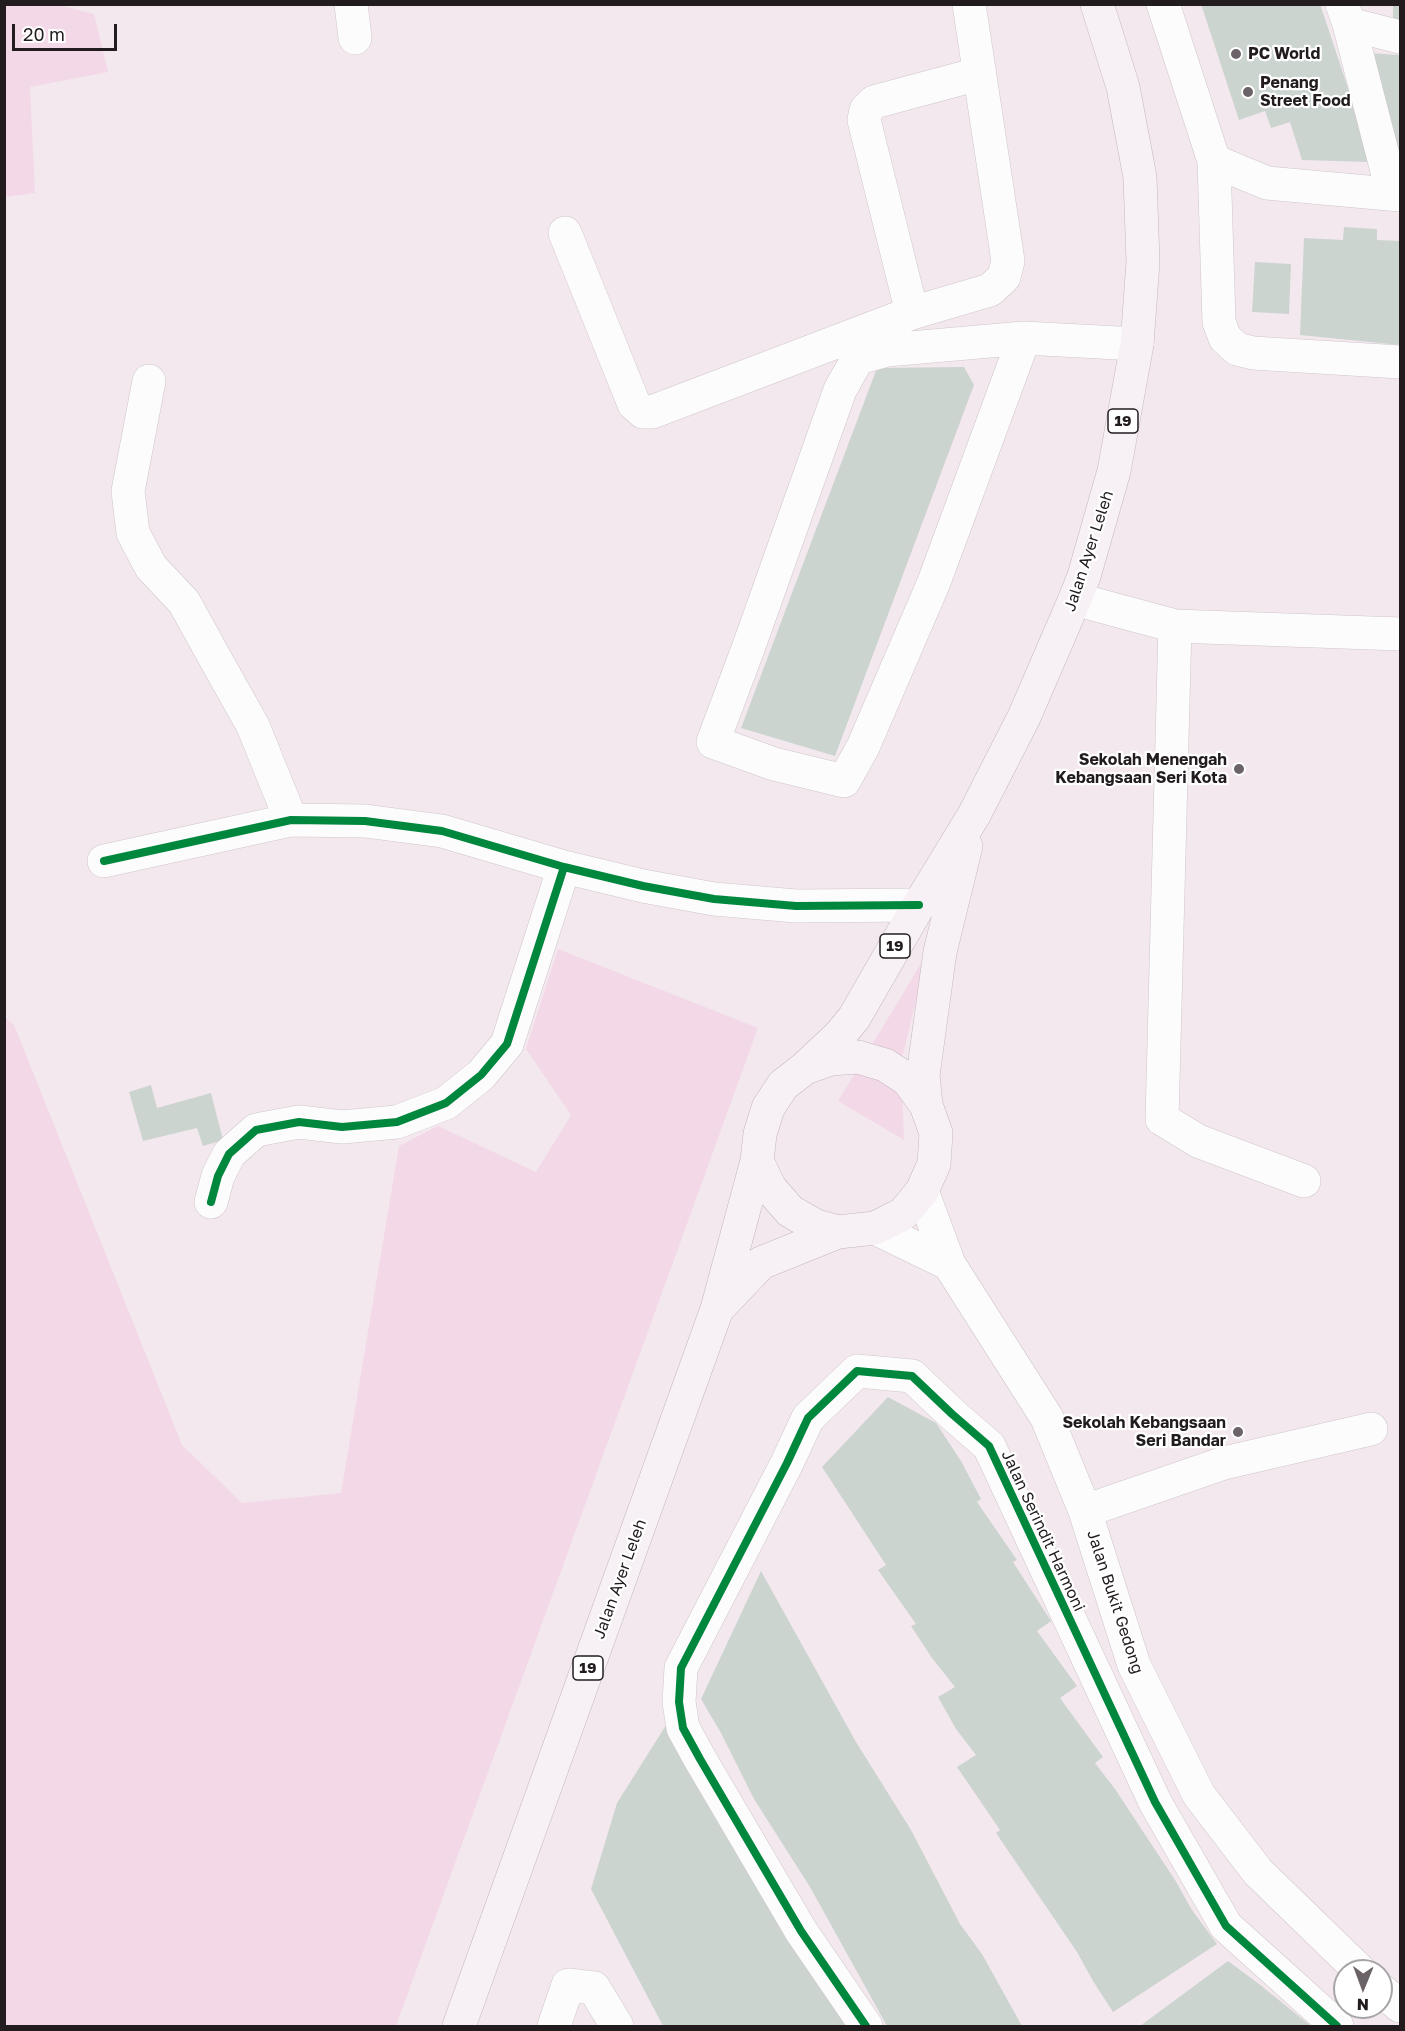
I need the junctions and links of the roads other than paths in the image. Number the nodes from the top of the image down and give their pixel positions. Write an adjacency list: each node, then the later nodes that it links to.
1 (351, 4): 7 (street)
2 (969, 4): 8 (street)
3 (1096, 4): 14 (main road, Jalan Ayer Leleh / 19)
4 (1163, 4): 9 (street)
5 (1346, 14): 6 (street); 10 (street)
6 (1401, 37)
7 (355, 38)
8 (978, 74): 12 (street); 12 (street)
9 (1214, 161): 10 (street); 15 (street)
10 (1397, 195)
11 (565, 233): 12 (street)
12 (912, 313)
13 (1024, 338): 13 (street); 14 (street)
14 (1137, 344): 17 (main road, Jalan Ayer Leleh / 19)
15 (1401, 362)
16 (149, 381): 21 (street)
17 (1075, 599): 18 (street); 20 (main road, Jalan Ayer Leleh / 19)
18 (1175, 626): 19 (street); 28 (street)
19 (1401, 634)
20 (974, 815): 24 (main road, Jalan Ayer Leleh / 19); 26 (main road)
21 (291, 820): 22 (street); 23 (street)
22 (104, 861)
23 (564, 867): 24 (street); 30 (street)
24 (919, 905): 25 (main road, Jalan Ayer Leleh / 19)
25 (805, 1068): 26 (main road); 27 (main road)
26 (926, 1105): 29 (main road)
27 (758, 1161): 32 (main road); 34 (main road, Jalan Ayer Leleh / 19)
28 (1305, 1181)
29 (922, 1191): 31 (main road); 33 (street, Jalan Bukit Gedong)
30 (210, 1202)
31 (875, 1228): 32 (main road); 33 (street)
32 (838, 1232): 34 (main road)
33 (949, 1264): 36 (street, Jalan Bukit Gedong)
34 (717, 1309): 38 (main road, Jalan Ayer Leleh / 19)
35 (1371, 1429): 36 (street)
36 (1085, 1511): 37 (street, Jalan Bukit Gedong)
37 (1348, 1959)
38 (459, 2026)
39 (554, 2026): 40 (street)
40 (616, 2026)
41 (866, 2026): 42 (street, Jalan Serindit Harmoni)
42 (1337, 2026)

